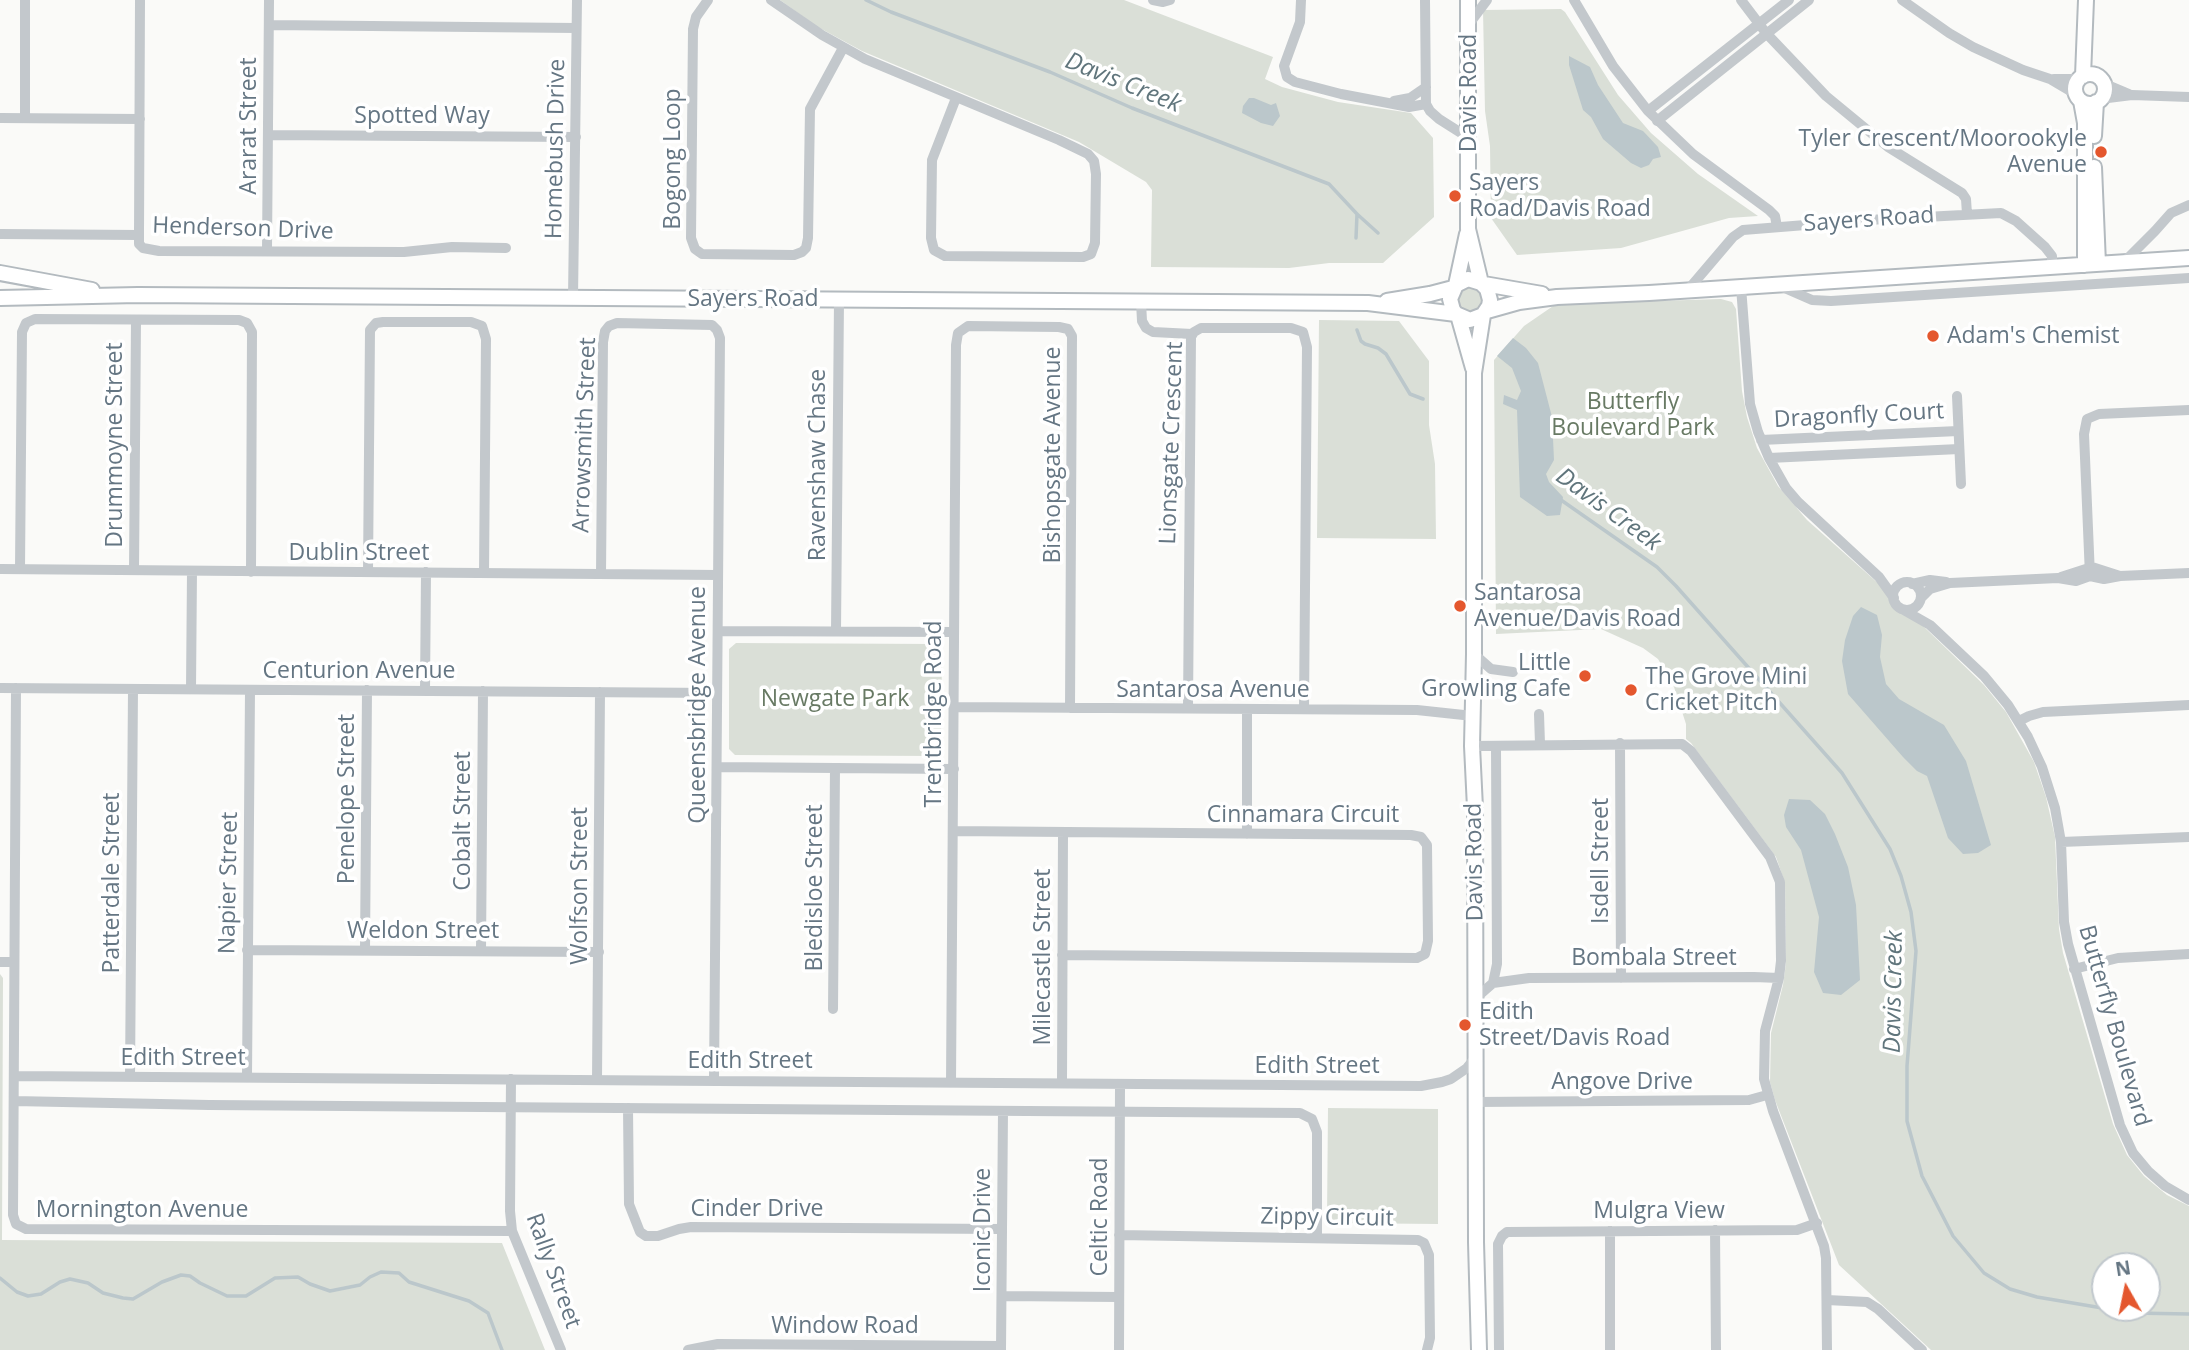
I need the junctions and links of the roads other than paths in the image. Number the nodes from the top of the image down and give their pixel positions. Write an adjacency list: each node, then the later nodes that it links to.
1 (25, 0): 38 (street)
2 (140, 0): 39 (street, Henderson Drive)
3 (269, 0): 22 (street, Ararat Street)
4 (576, 0): 23 (street, Homebush Drive)
5 (708, 0): 25 (street, Bogong Loop)
6 (771, 0): 25 (street)
7 (1153, 0): 8 (street)
8 (1170, 0)
9 (1301, 0): 34 (street)
10 (1425, 0): 28 (street)
11 (1468, 0): 20 (street, Davis Road)
12 (1574, 0): 36 (street)
13 (1741, 0): 21 (street)
14 (1789, 0): 21 (street)
15 (1809, 0): 24 (street)
16 (1902, 0): 26 (street)
17 (2086, 0): 27 (street)
18 (2095, 0): 27 (street)
19 (1490, 1): 20 (street)
20 (1469, 24): 43 (street, Davis Road)
21 (1759, 24): 24 (street); 36 (street)
22 (269, 25): 23 (street); 41 (street, Ararat Street)
23 (576, 28): 42 (street, Homebush Drive)
24 (1766, 33): 40 (street); 45 (street)
25 (843, 48): 31 (street)
26 (2050, 79): 27 (street); 32 (street)
27 (2091, 79): 29 (street); 32 (street); 33 (street)
28 (1426, 87): 34 (street); 35 (street)
29 (2132, 95): 30 (street); 33 (street)
30 (2189, 97)
31 (956, 98): 31 (street)
32 (2079, 98): 33 (street); 54 (street)
33 (2099, 101): 54 (street)
34 (1387, 102): 35 (street)
35 (1426, 104): 43 (street)
36 (1648, 111): 40 (street)
37 (0, 118): 38 (street)
38 (24, 118): 39 (street)
39 (140, 119): 49 (street, Henderson Drive)
40 (1657, 121): 46 (street)
41 (268, 135): 42 (street, Spotted Way); 51 (street, Ararat Street)
42 (576, 137): 66 (street, Homebush Drive)
43 (1469, 138): 47 (street, Davis Road)
44 (2189, 205): 53 (street)
45 (1968, 214): 46 (street, Sayers Road); 55 (street, Sayers Road)
46 (1777, 227): 62 (street, Sayers Road)
47 (1468, 229): 58 (street, Davis Road); 60 (street, Davis Road)
48 (0, 234): 49 (street)
49 (139, 235): 51 (street, Henderson Drive)
50 (506, 248): 51 (street, Henderson Drive)
51 (267, 251)
52 (2189, 258): 53 (street)
53 (2124, 262): 54 (street)
54 (2092, 264): 55 (street)
55 (2052, 267): 59 (street)
56 (0, 272): 63 (street, Sayers Road)
57 (2189, 278): 59 (street)
58 (1482, 283): 60 (street); 64 (street); 70 (street)
59 (1777, 285): 61 (street)
60 (1454, 287): 69 (street, Sayers Road); 71 (street)
61 (1741, 287): 62 (street); 80 (street)
62 (1686, 291): 64 (street)
63 (138, 295): 65 (street, Sayers Road); 66 (street, Sayers Road)
64 (1558, 297): 70 (street)
65 (0, 298)
66 (573, 298): 67 (street, Sayers Road)
67 (839, 300): 68 (street, Sayers Road); 104 (street, Ravenshaw Chase)
68 (1141, 302): 69 (street, Sayers Road); 74 (street)
69 (1368, 303): 71 (street, Sayers Road)
70 (1485, 313): 71 (street); 76 (street)
71 (1457, 315): 76 (street)
72 (136, 320): 85 (street); 86 (street, Drummoyne Street); 88 (street)
73 (717, 330): 94 (street, Arrowsmith Street); 95 (street, Queensbridge Avenue)
74 (1192, 334): 121 (street, Lionsgate Crescent); 123 (street, Lionsgate Crescent)
75 (956, 345): 105 (street, Trentbridge Road); 120 (street, Bishopsgate Avenue)
76 (1474, 373): 106 (street, Davis Road)
77 (1957, 396): 79 (street, Dragonfly Court)
78 (2189, 410): 91 (street)
79 (1958, 431): 80 (street, Dragonfly Court); 81 (street, Dragonfly Court)
80 (1761, 440): 82 (street)
81 (1959, 449): 82 (street, Dragonfly Court); 83 (street, Dragonfly Court)
82 (1769, 458): 96 (street)
83 (1961, 484)
84 (0, 569): 85 (street, Dublin Street)
85 (20, 569): 86 (street, Dublin Street)
86 (134, 570): 87 (street, Dublin Street)
87 (192, 571): 88 (street, Dublin Street); 111 (street)
88 (251, 572): 89 (street, Dublin Street)
89 (368, 572): 90 (street, Dublin Street); 92 (street)
90 (426, 572): 92 (street, Dublin Street); 114 (street)
91 (2090, 572): 93 (street); 98 (street)
92 (484, 573): 94 (street, Dublin Street)
93 (2189, 573)
94 (601, 574): 95 (street, Dublin Street)
95 (718, 575): 103 (street, Queensbridge Avenue)
96 (1879, 577): 97 (street); 99 (street)
97 (1908, 583): 98 (street); 99 (street); 100 (street)
98 (1950, 583): 100 (street)
99 (1894, 598): 101 (street)
100 (1921, 599): 101 (street); 102 (street, Butterfly Boulevard)
101 (1902, 609): 102 (street, Butterfly Boulevard)
102 (1930, 625): 126 (street, Butterfly Boulevard)
103 (718, 631): 104 (street); 117 (street, Queensbridge Avenue)
104 (836, 631): 105 (street)
105 (954, 632): 119 (street, Trentbridge Road)
106 (1475, 654): 107 (street); 125 (street, Davis Road)
107 (1514, 672)
108 (0, 688): 109 (street, Centurion Avenue)
109 (16, 688): 110 (street, Centurion Avenue); 146 (street, Mornington Avenue)
110 (132, 689): 111 (street, Centurion Avenue); 157 (street, Patterdale Street)
111 (191, 689): 112 (street, Centurion Avenue)
112 (250, 690): 113 (street, Centurion Avenue); 139 (street, Napier Street)
113 (367, 690): 114 (street, Centurion Avenue); 140 (street, Penelope Street)
114 (425, 691): 115 (street, Centurion Avenue)
115 (483, 691): 116 (street, Centurion Avenue); 141 (street, Cobalt Street)
116 (600, 692): 117 (street, Centurion Avenue); 142 (street, Wolfson Street)
117 (718, 693): 131 (street, Queensbridge Avenue)
118 (2189, 705): 126 (street)
119 (954, 707): 120 (street, Santarosa Avenue); 133 (street, Trentbridge Road)
120 (1070, 708): 121 (street, Santarosa Avenue)
121 (1188, 708): 122 (street, Santarosa Avenue)
122 (1247, 709): 123 (street, Santarosa Avenue); 136 (street)
123 (1304, 709): 125 (street, Santarosa Avenue)
124 (1539, 714): 128 (street)
125 (1473, 716): 129 (street, Davis Road)
126 (2020, 721): 138 (street, Butterfly Boulevard)
127 (1620, 743): 128 (street); 150 (street, Isdell Street); 151 (street)
128 (1540, 744): 130 (street)
129 (1472, 746): 130 (street); 153 (street, Davis Road)
130 (1496, 746): 147 (street)
131 (717, 767): 132 (street); 161 (street, Queensbridge Avenue)
132 (835, 768): 133 (street); 154 (street, Bledisloe Street)
133 (954, 769): 134 (street, Trentbridge Road)
134 (953, 831): 135 (street, Cinnamara Circuit); 162 (street, Trentbridge Road)
135 (1063, 832): 136 (street, Cinnamara Circuit); 144 (street, Milecastle Street)
136 (1247, 834): 144 (street, Cinnamara Circuit)
137 (2189, 837): 138 (street)
138 (2061, 842): 148 (street, Butterfly Boulevard)
139 (247, 950): 140 (street, Weldon Street); 158 (street, Napier Street)
140 (365, 950): 141 (street, Weldon Street)
141 (481, 951): 142 (street, Weldon Street)
142 (598, 952): 160 (street, Wolfson Street)
143 (2189, 954): 148 (street)
144 (1062, 956): 163 (street, Milecastle Street)
145 (0, 962): 146 (street)
146 (14, 962): 156 (street, Mornington Avenue)
147 (1497, 964): 149 (street, Bombala Street); 152 (street)
148 (2074, 969): 172 (street, Butterfly Boulevard)
149 (1529, 978): 150 (street, Bombala Street); 152 (street, Bombala Street)
150 (1621, 978): 151 (street, Bombala Street)
151 (1779, 978): 165 (street)
152 (1493, 983): 153 (street)
153 (1477, 997): 155 (street, Davis Road)
154 (833, 1009)
155 (1476, 1057): 164 (street, Edith Street); 167 (street, Davis Road)
156 (13, 1076): 157 (street, Edith Street); 166 (street, Mornington Avenue)
157 (130, 1077): 158 (street, Edith Street)
158 (247, 1077): 159 (street, Edith Street)
159 (511, 1079): 160 (street, Edith Street); 168 (street, Rally Street)
160 (597, 1080): 161 (street, Edith Street)
161 (715, 1080): 162 (street, Edith Street)
162 (951, 1082): 163 (street, Edith Street)
163 (1062, 1083): 164 (street, Edith Street)
164 (1120, 1084): 171 (street, Celtic Road)
165 (1767, 1095): 167 (street, Angove Drive); 173 (street)
166 (13, 1101): 168 (street, Edith Street); 177 (street, Mornington Avenue)
167 (1476, 1102): 188 (street, Davis Road)
168 (511, 1107): 169 (street, Edith Street); 177 (street, Rally Street)
169 (628, 1108): 170 (street, Edith Street); 174 (street, Cinder Drive)
170 (1003, 1111): 171 (street, Edith Street); 174 (street, Iconic Drive)
171 (1120, 1112): 178 (street, Celtic Road); 179 (street, Edith Street)
172 (2189, 1200)
173 (1816, 1223): 176 (street, Mulgra View); 182 (street)
174 (1002, 1229): 180 (street, Iconic Drive)
175 (1610, 1230): 176 (street, Mulgra View); 189 (street, Mulgra View); 190 (street)
176 (1715, 1230): 191 (street)
177 (512, 1231): 184 (street, Rally Street)
178 (1119, 1235): 179 (street, Zippy Circuit); 181 (street, Celtic Road)
179 (1317, 1237): 187 (street, Zippy Circuit)
180 (1002, 1296): 181 (street); 183 (street, Iconic Drive)
181 (1118, 1297): 186 (street, Celtic Road)
182 (1827, 1300): 192 (street); 193 (street)
183 (1001, 1348): 185 (street, Window Road)
184 (561, 1350)
185 (688, 1350)
186 (1119, 1350)
187 (1427, 1350)
188 (1479, 1350)
189 (1499, 1350)
190 (1610, 1350)
191 (1716, 1350)
192 (1827, 1350)
193 (1922, 1350)

